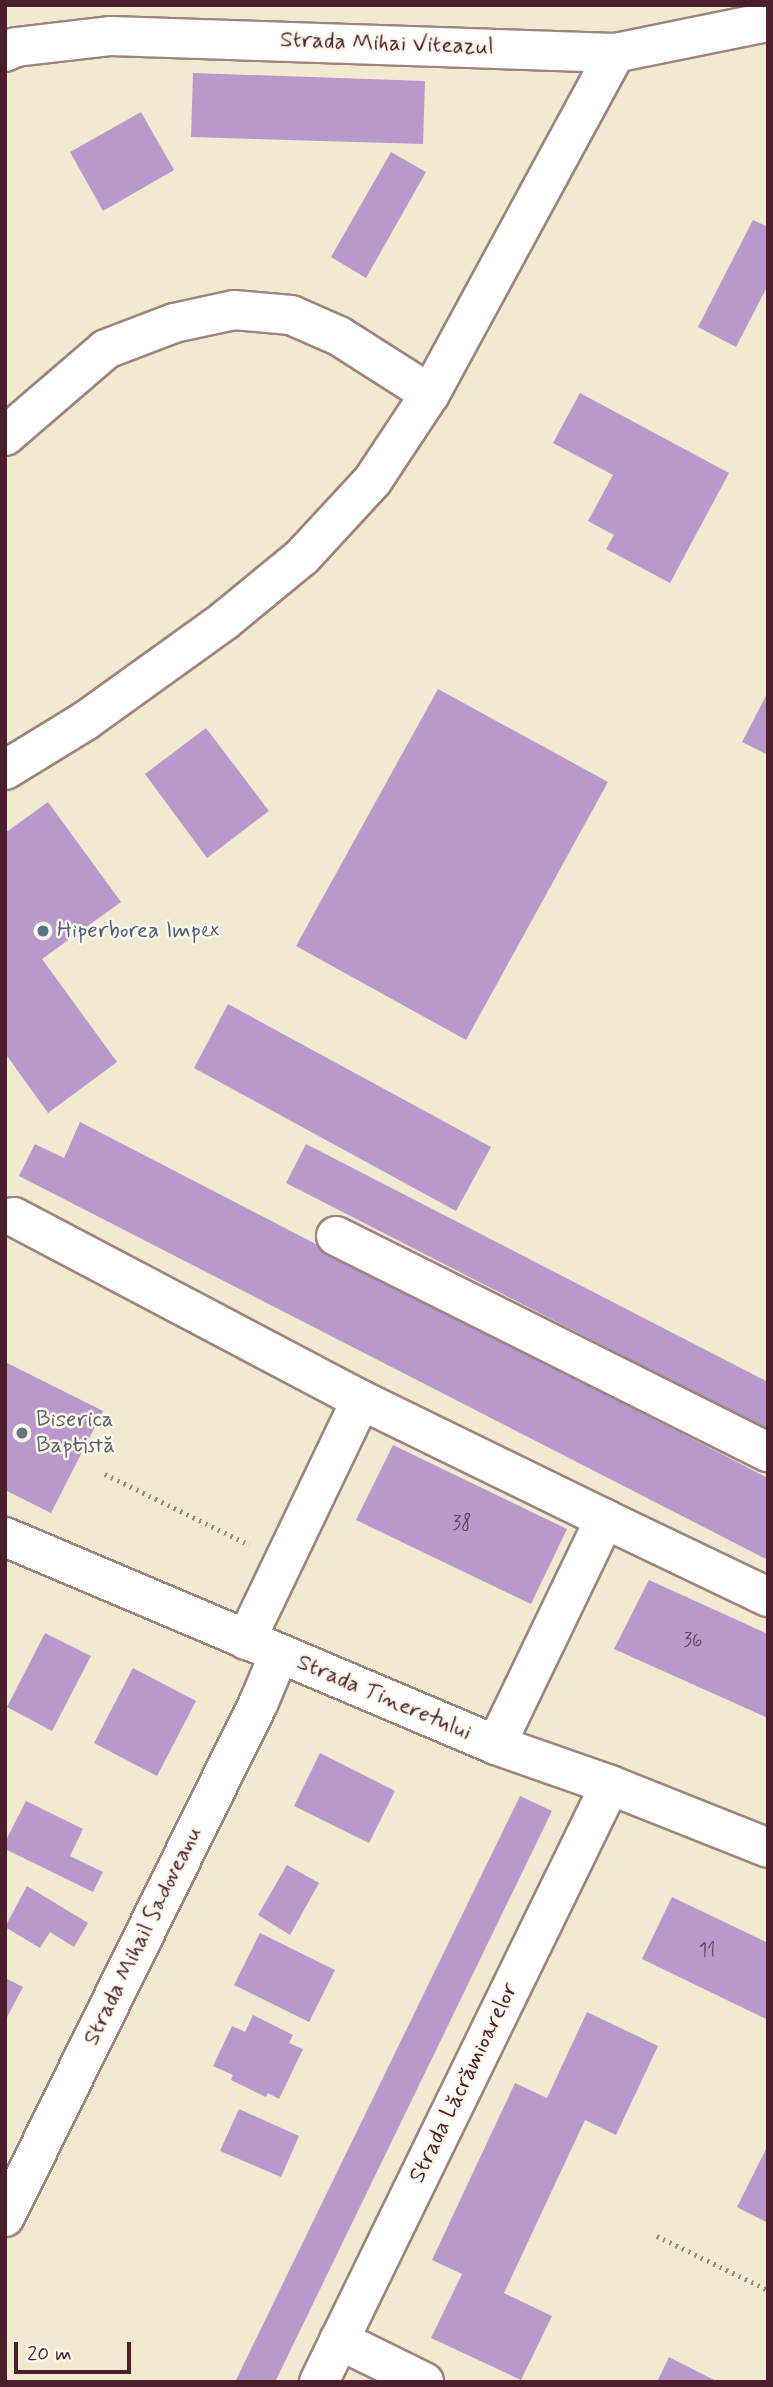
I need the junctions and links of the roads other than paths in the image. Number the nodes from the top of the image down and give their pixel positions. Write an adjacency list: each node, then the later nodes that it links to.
1 (768, 22): 3 (street, Strada Mihai Viteazul)
2 (5, 52): 3 (street, Strada Mihai Viteazul)
3 (615, 53): 4 (street)
4 (430, 394): 5 (street); 6 (street)
5 (5, 436)
6 (5, 770)
7 (14, 1217): 9 (street)
8 (336, 1236): 10 (street)
9 (361, 1400): 11 (street); 14 (street, Strada Mihail Sadoveanu)
10 (768, 1452)
11 (605, 1519): 13 (street); 15 (street)
12 (5, 1537): 14 (street, Strada Tineretului)
13 (768, 1597)
14 (262, 1647): 15 (street, Strada Tineretului); 18 (street, Strada Mihail Sadoveanu)
15 (496, 1745): 16 (street, Strada Tineretului)
16 (610, 1785): 17 (street, Strada Tineretului); 19 (street, Strada Lăcrămioarelor)
17 (768, 1848)
18 (5, 2217)
19 (339, 2340): 20 (street, Strada Lăcrămioarelor); 21 (street)
20 (319, 2382)
21 (424, 2382)

